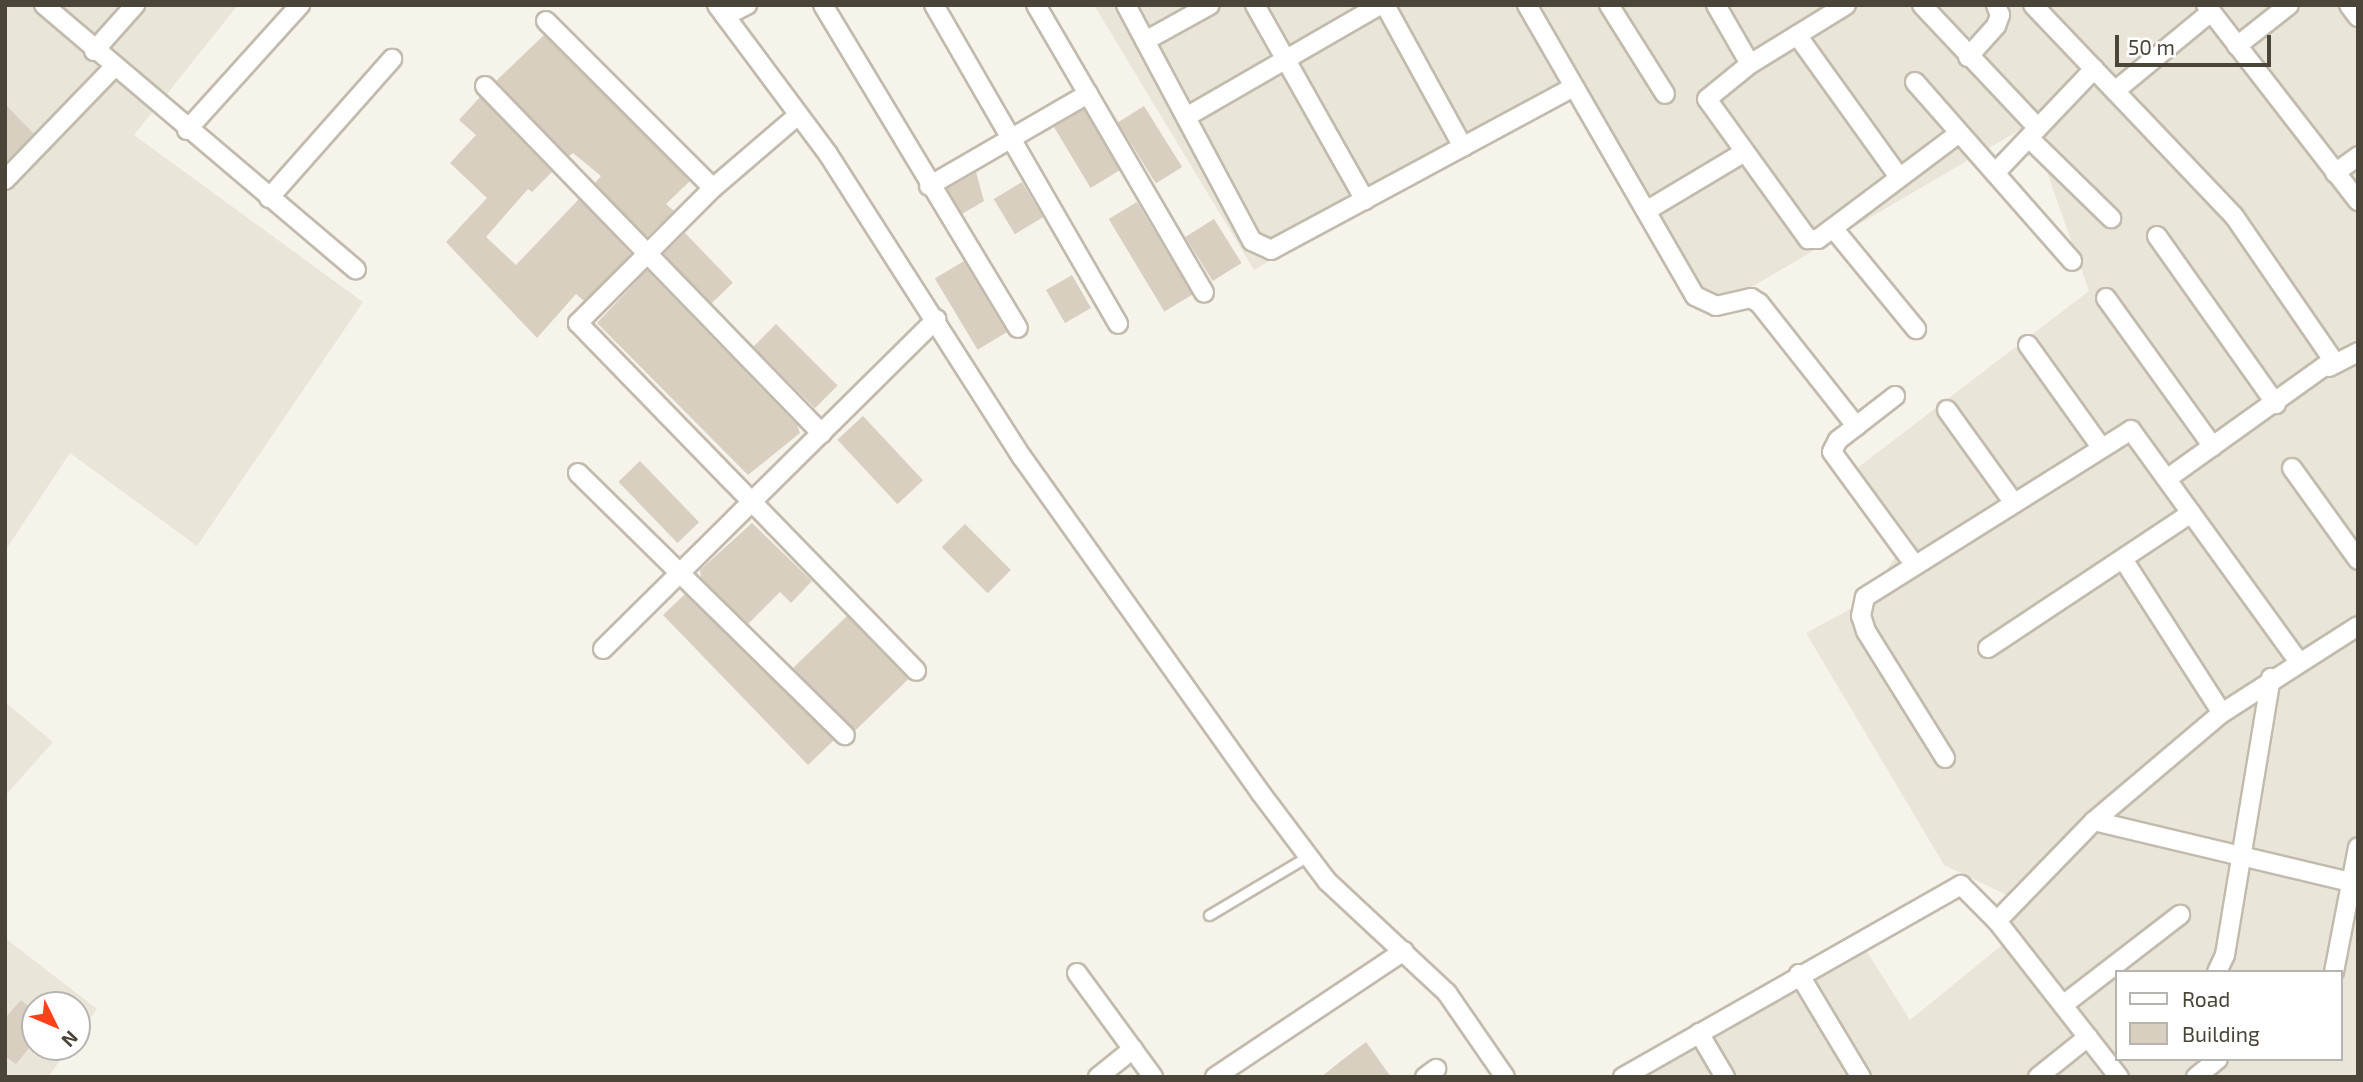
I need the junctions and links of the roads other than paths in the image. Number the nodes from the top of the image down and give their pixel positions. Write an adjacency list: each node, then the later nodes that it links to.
1 (44, 5): 30 (street)
2 (135, 5): 30 (street)
3 (300, 5): 45 (street)
4 (747, 5): 23 (street)
5 (823, 5): 56 (street)
6 (934, 5): 48 (street)
7 (1036, 5): 41 (street)
8 (1125, 5): 28 (street)
9 (1210, 5): 28 (street)
10 (1255, 5): 33 (street)
11 (1380, 5): 33 (street)
12 (1385, 5): 49 (street)
13 (1527, 5): 39 (street)
14 (1609, 5): 42 (street)
15 (1716, 5): 34 (street)
16 (1846, 5): 24 (street)
17 (1922, 5): 31 (street)
18 (1996, 5): 31 (street)
19 (2033, 5): 36 (street)
20 (2289, 5): 29 (street)
21 (2349, 5): 25 (street)
22 (2208, 8): 29 (street); 40 (street)
23 (721, 10): 43 (street)
24 (1824, 11): 27 (street)
25 (2358, 17)
26 (547, 21): 57 (street)
27 (1797, 35): 34 (street); 54 (street)
28 (1145, 41): 44 (street)
29 (2237, 46): 53 (street)
30 (94, 51): 35 (street)
31 (1968, 57): 47 (street)
32 (392, 59): 58 (street)
33 (1284, 60): 44 (street); 59 (street)
34 (1750, 64): 50 (street)
35 (113, 68): 45 (street); 55 (street)
36 (2094, 69): 40 (street); 47 (street)
37 (1915, 82): 46 (street)
38 (485, 86): 65 (street)
39 (1574, 87): 49 (street); 61 (street)
40 (2115, 91): 76 (street)
41 (1088, 94): 48 (street); 68 (street)
42 (1665, 94)
43 (797, 116): 57 (street); 70 (street)
44 (1186, 117): 59 (street)
45 (187, 130): 58 (street)
46 (1959, 133): 52 (street); 54 (street)
47 (2034, 133): 52 (street); 62 (street)
48 (1013, 137): 56 (street); 71 (street)
49 (1463, 147): 59 (street)
50 (1743, 153): 61 (street); 63 (street)
51 (2358, 156): 53 (street)
52 (1995, 173): 66 (street)
53 (2335, 173): 60 (street)
54 (1899, 177): 63 (street)
55 (5, 180)
56 (929, 186): 72 (street)
57 (713, 188): 65 (street)
58 (269, 198): 67 (street)
59 (1365, 200)
60 (2358, 201)
61 (1646, 211): 80 (street)
62 (2111, 218)
63 (1833, 228): 73 (street)
64 (2157, 236): 78 (street)
65 (644, 255): 81 (street); 88 (street)
66 (2072, 261)
67 (356, 270)
68 (1204, 292)
69 (2106, 298): 83 (street)
70 (936, 319): 81 (street); 105 (street)
71 (1118, 324)
72 (1018, 327)
73 (1916, 329)
74 (2028, 345): 82 (street)
75 (2358, 352): 76 (street)
76 (2329, 367): 78 (street)
77 (1895, 396): 80 (street)
78 (2276, 404): 83 (street)
79 (1947, 410): 87 (street)
80 (1856, 426): 92 (street)
81 (822, 434): 88 (street)
82 (2101, 447): 86 (street); 87 (street)
83 (2213, 447): 86 (street)
84 (2292, 468): 91 (street)
85 (578, 473): 93 (street)
86 (2168, 478): 89 (street)
87 (2013, 502): 92 (street)
88 (750, 505): 93 (street); 98 (street)
89 (2191, 513): 90 (street); 97 (street)
90 (2123, 559): 95 (street); 100 (street)
91 (2358, 560)
92 (1914, 564): 102 (street)
93 (679, 574): 96 (street); 101 (street)
94 (2358, 625): 97 (street)
95 (1988, 648)
96 (603, 649)
97 (2298, 661): 99 (street)
98 (916, 671)
99 (2272, 678): 100 (street); 106 (street)
100 (2222, 713): 103 (street)
101 (845, 735)
102 (1945, 758)
103 (2094, 821): 106 (street); 110 (street)
104 (2358, 847): 107 (street)
105 (1308, 856): 108 (lane); 111 (street)
106 (2242, 857): 107 (street); 112 (street)
107 (2354, 884): 113 (street)
108 (1209, 915)
109 (2180, 915): 116 (street)
110 (1997, 921): 115 (street); 116 (street)
111 (1404, 951): 124 (street); 125 (street)
112 (2217, 970)
113 (2334, 970)
114 (1077, 973): 119 (street)
115 (1799, 974): 117 (street); 128 (street)
116 (2063, 1005): 118 (street)
117 (1699, 1032): 126 (street); 127 (street)
118 (2088, 1037): 121 (street); 129 (street)
119 (1133, 1049): 122 (street); 123 (street)
120 (2216, 1061): 130 (street)
121 (2114, 1065)
122 (1098, 1077)
123 (1153, 1077)
124 (1215, 1077)
125 (1505, 1077)
126 (1623, 1077)
127 (1725, 1077)
128 (1861, 1077)
129 (2038, 1077)
130 (2196, 1077)

